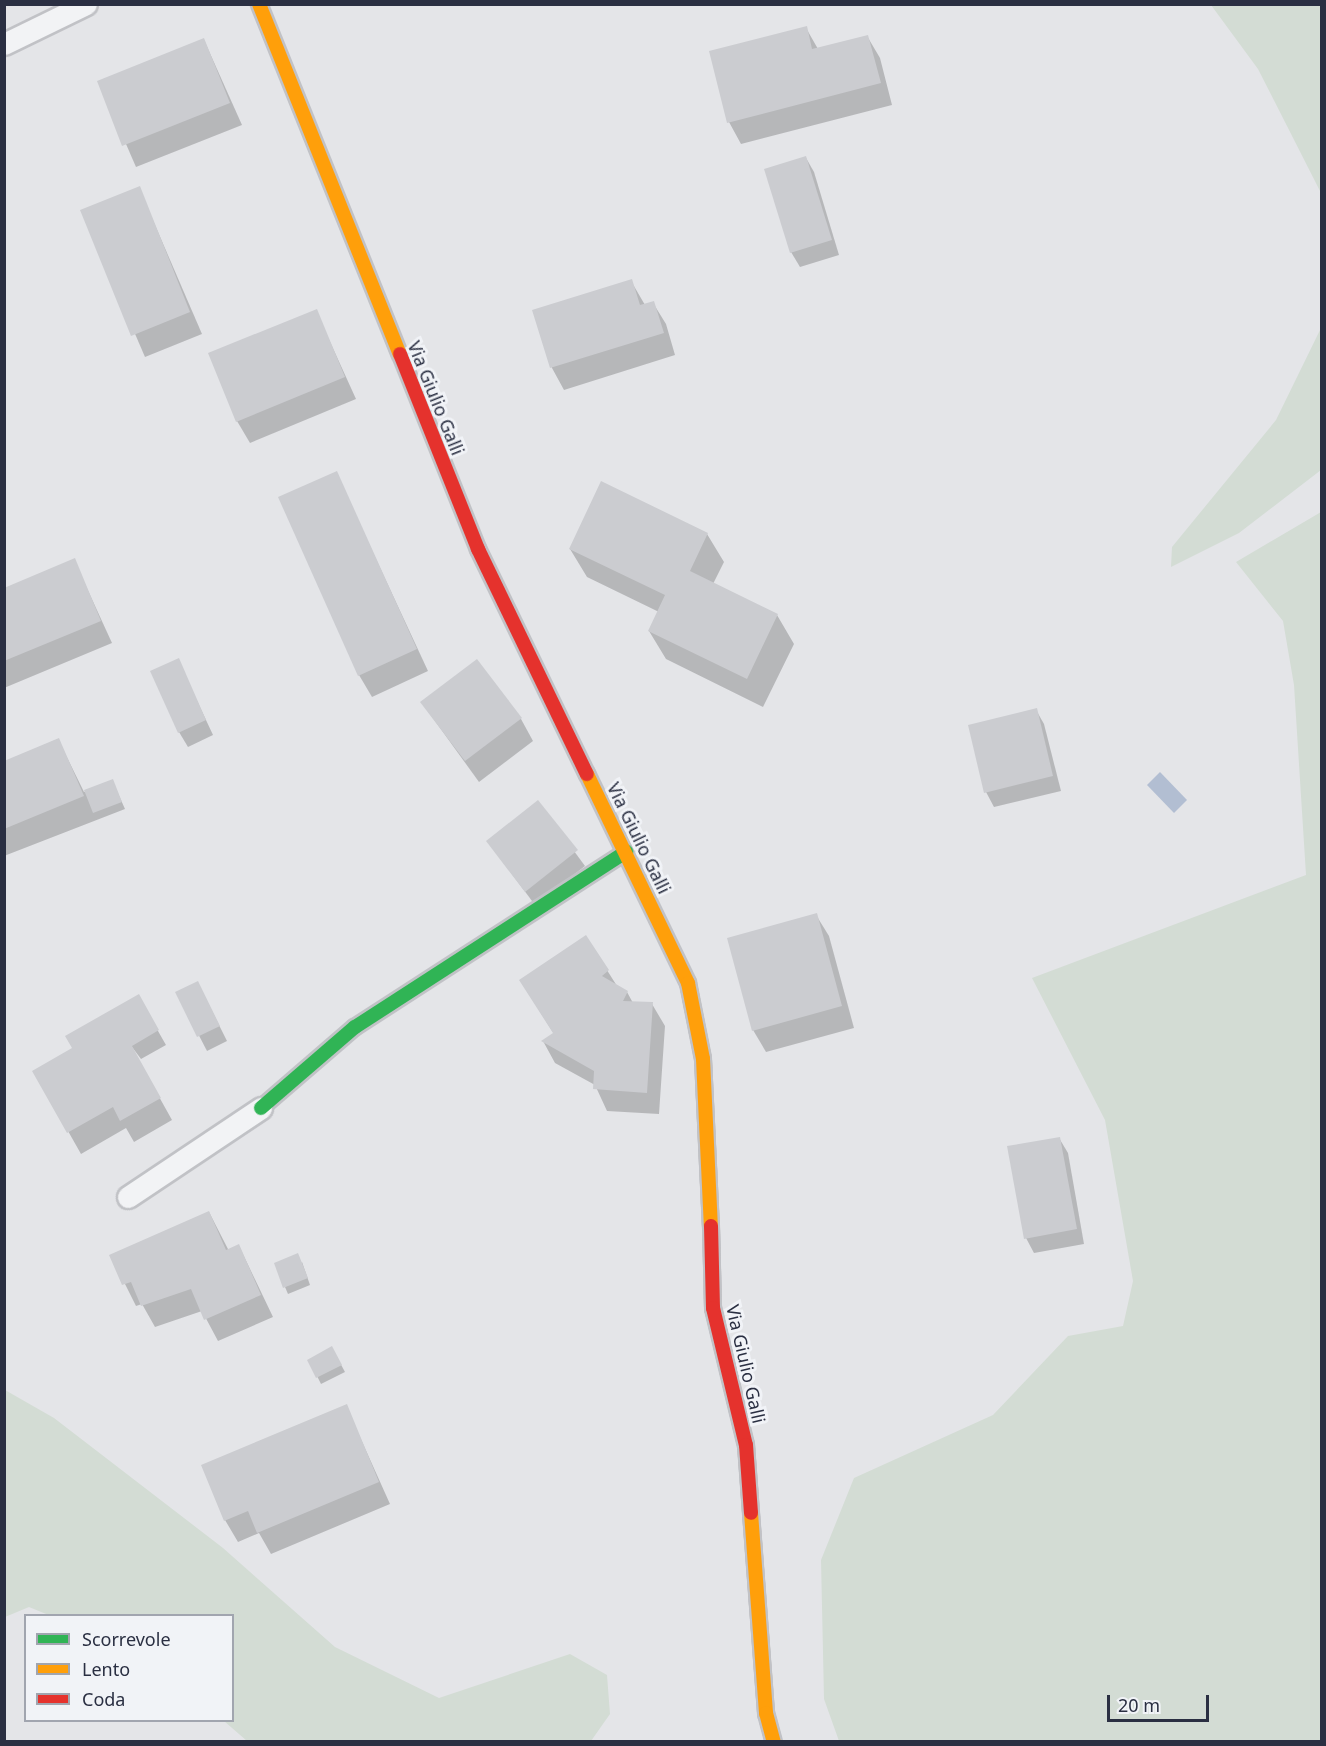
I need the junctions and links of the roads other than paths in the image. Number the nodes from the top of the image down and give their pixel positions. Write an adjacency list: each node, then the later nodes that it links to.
1 (86, 4): 3 (lane)
2 (258, 4): 4 (street, Via Giulio Galli)
3 (4, 44)
4 (626, 852): 5 (street); 7 (street, Via Giulio Galli)
5 (261, 1108): 6 (lane)
6 (128, 1197)
7 (774, 1742)

